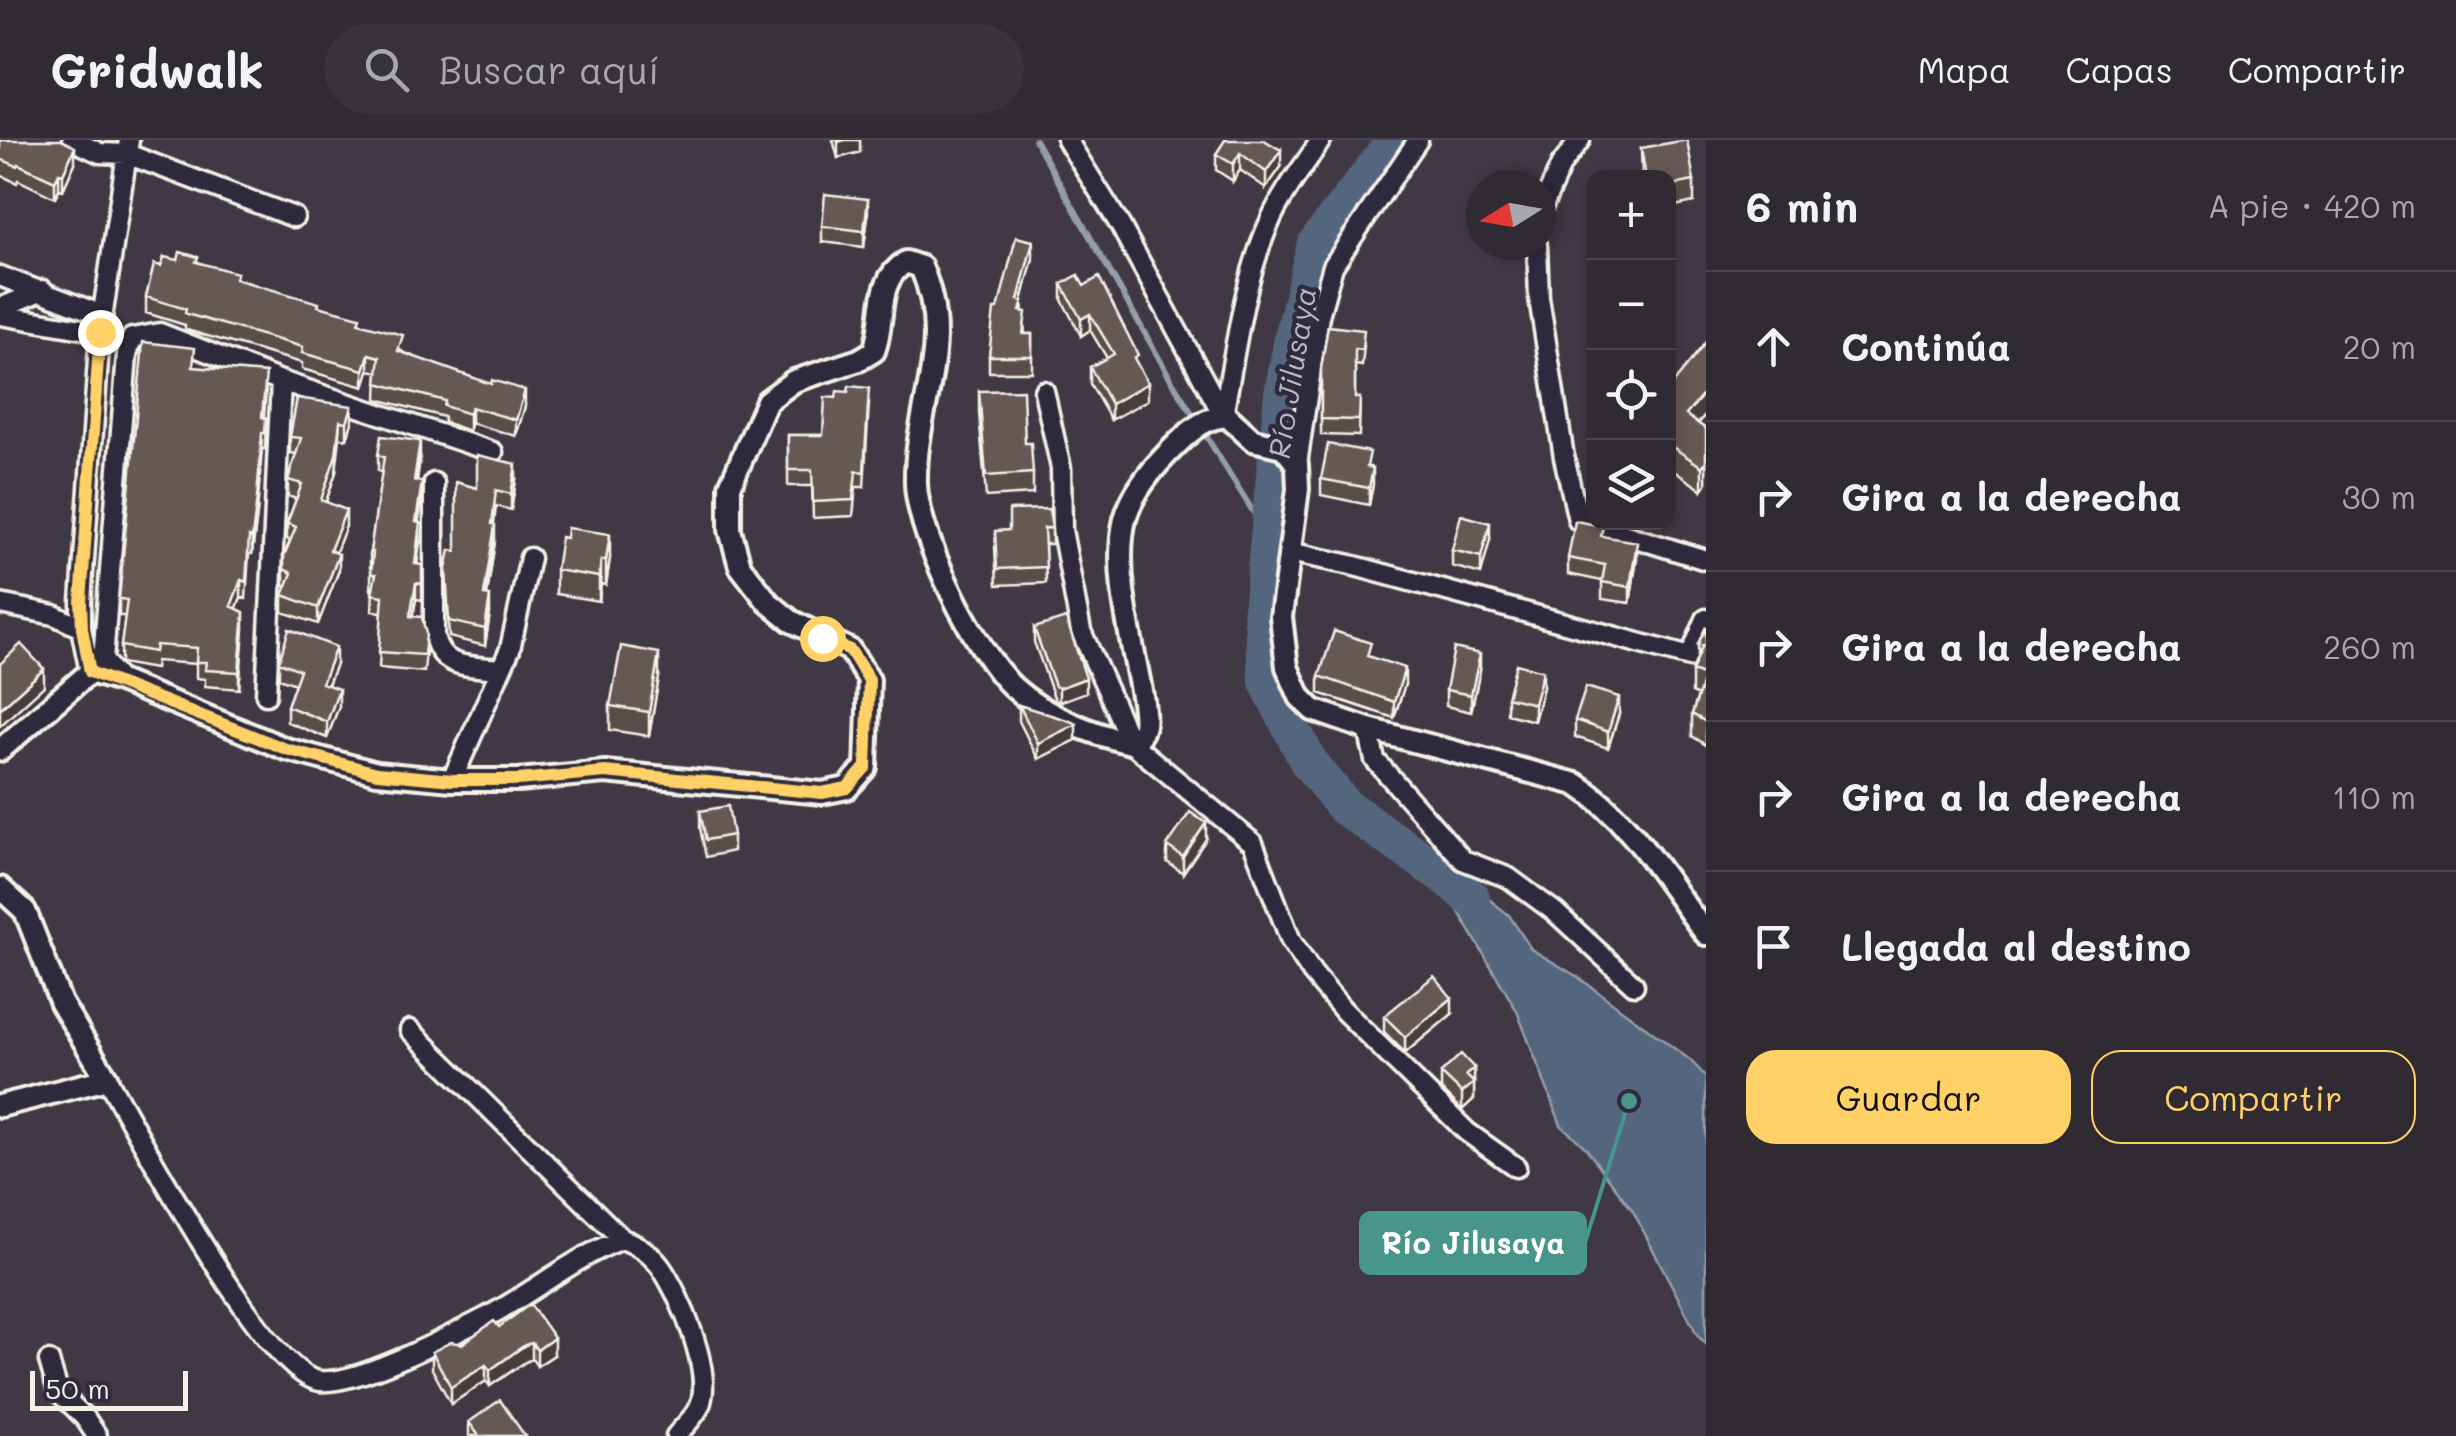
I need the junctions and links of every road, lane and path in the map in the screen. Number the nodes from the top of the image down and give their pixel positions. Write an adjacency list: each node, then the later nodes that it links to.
1 (72, 140): 6 (street)
2 (1067, 140): 16 (street)
3 (1322, 140): 16 (street)
4 (1418, 140): 18 (street)
5 (1580, 140): 7 (street)
6 (128, 147): 8 (street); 13 (street)
7 (1556, 176)
8 (294, 218)
9 (1538, 260): 22 (street)
10 (0, 276): 11 (street)
11 (42, 290): 12 (street); 13 (street)
12 (0, 311): 13 (street)
13 (101, 324): 25 (street)
14 (280, 381): 17 (street); 28 (street); 29 (street)
15 (1044, 391): 31 (street)
16 (1206, 422): 18 (street); 31 (street)
17 (493, 452)
18 (1298, 464): 20 (street)
19 (434, 483): 26 (street)
20 (1289, 552): 24 (street); 30 (street)
21 (530, 558): 26 (street)
22 (1706, 560)
23 (0, 604): 25 (street)
24 (1706, 620)
25 (82, 628): 27 (street)
26 (499, 670): 33 (street)
27 (90, 672): 28 (street); 32 (street)
28 (120, 681): 33 (street)
29 (266, 695)
30 (1368, 729): 35 (street); 36 (street)
31 (1131, 743): 33 (street); 40 (street)
32 (0, 750)
33 (452, 780)
34 (0, 888): 38 (street)
35 (1706, 934)
36 (1634, 984)
37 (410, 1030): 41 (street)
38 (107, 1079): 39 (street); 41 (street)
39 (0, 1106)
40 (1516, 1167)
41 (622, 1240): 44 (street)
42 (49, 1361): 43 (street)
43 (96, 1436)
44 (676, 1436)

